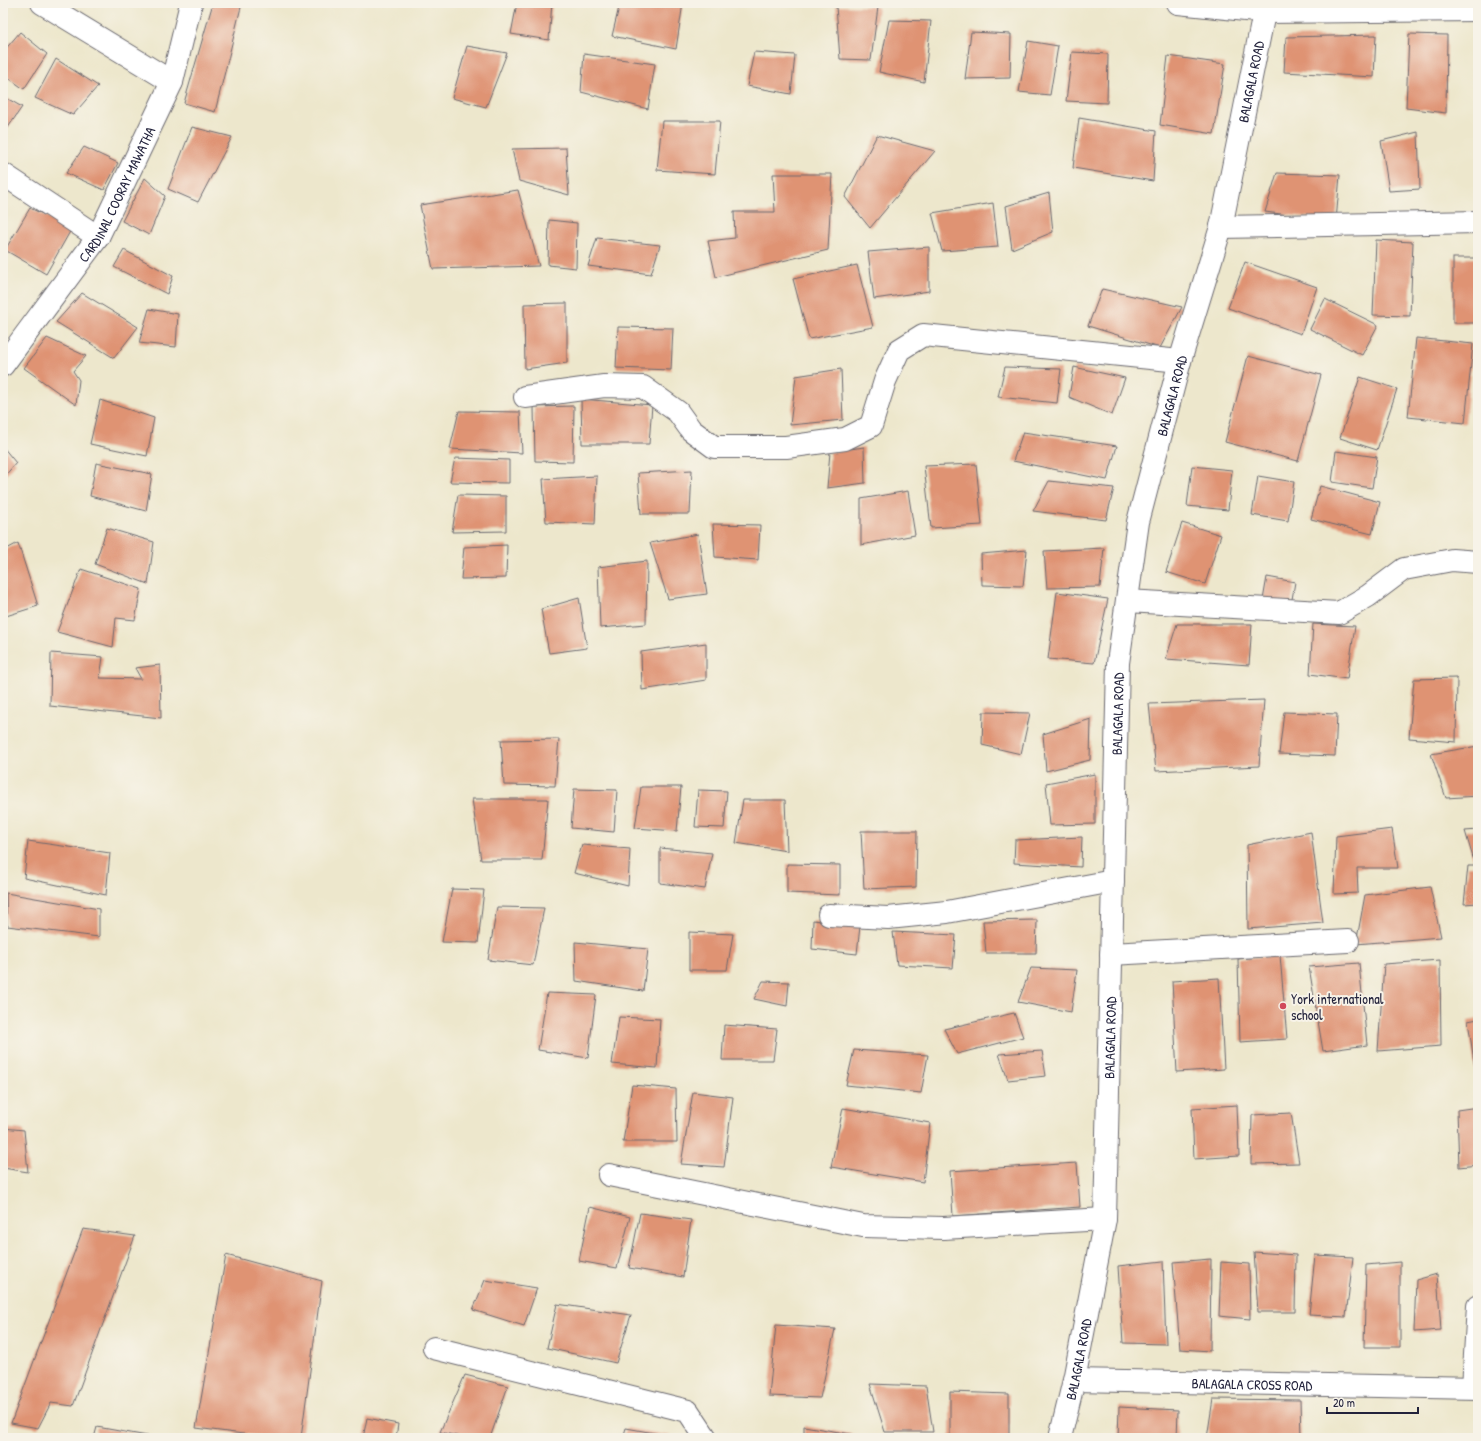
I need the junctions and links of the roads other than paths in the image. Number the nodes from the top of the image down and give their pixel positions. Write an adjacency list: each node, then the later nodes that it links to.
1 (42, 3): 6 (street)
2 (191, 3): 6 (street, CARDINAL COORAY MAWATHA)
3 (1178, 3): 4 (street)
4 (1265, 8): 5 (street); 9 (street, BALAGALA ROAD)
5 (1478, 10)
6 (172, 82): 10 (street, CARDINAL COORAY MAWATHA)
7 (3, 174): 10 (street)
8 (1478, 222): 9 (street)
9 (1220, 227): 11 (street, BALAGALA ROAD)
10 (98, 237): 12 (street, CARDINAL COORAY MAWATHA)
11 (1180, 361): 13 (street); 15 (street, BALAGALA ROAD)
12 (3, 365)
13 (525, 397)
14 (1478, 562): 15 (street)
15 (1127, 601): 16 (street, BALAGALA ROAD)
16 (1113, 881): 17 (street); 19 (street, BALAGALA ROAD)
17 (829, 915)
18 (1348, 942): 19 (street)
19 (1111, 954): 21 (street, BALAGALA ROAD)
20 (609, 1175): 21 (street)
21 (1105, 1219): 24 (street, BALAGALA ROAD)
22 (1478, 1306): 25 (street)
23 (434, 1348): 26 (street)
24 (1074, 1380): 25 (street, BALAGALA CROSS ROAD); 27 (street, BALAGALA ROAD)
25 (1475, 1387)
26 (706, 1438)
27 (1060, 1438)

